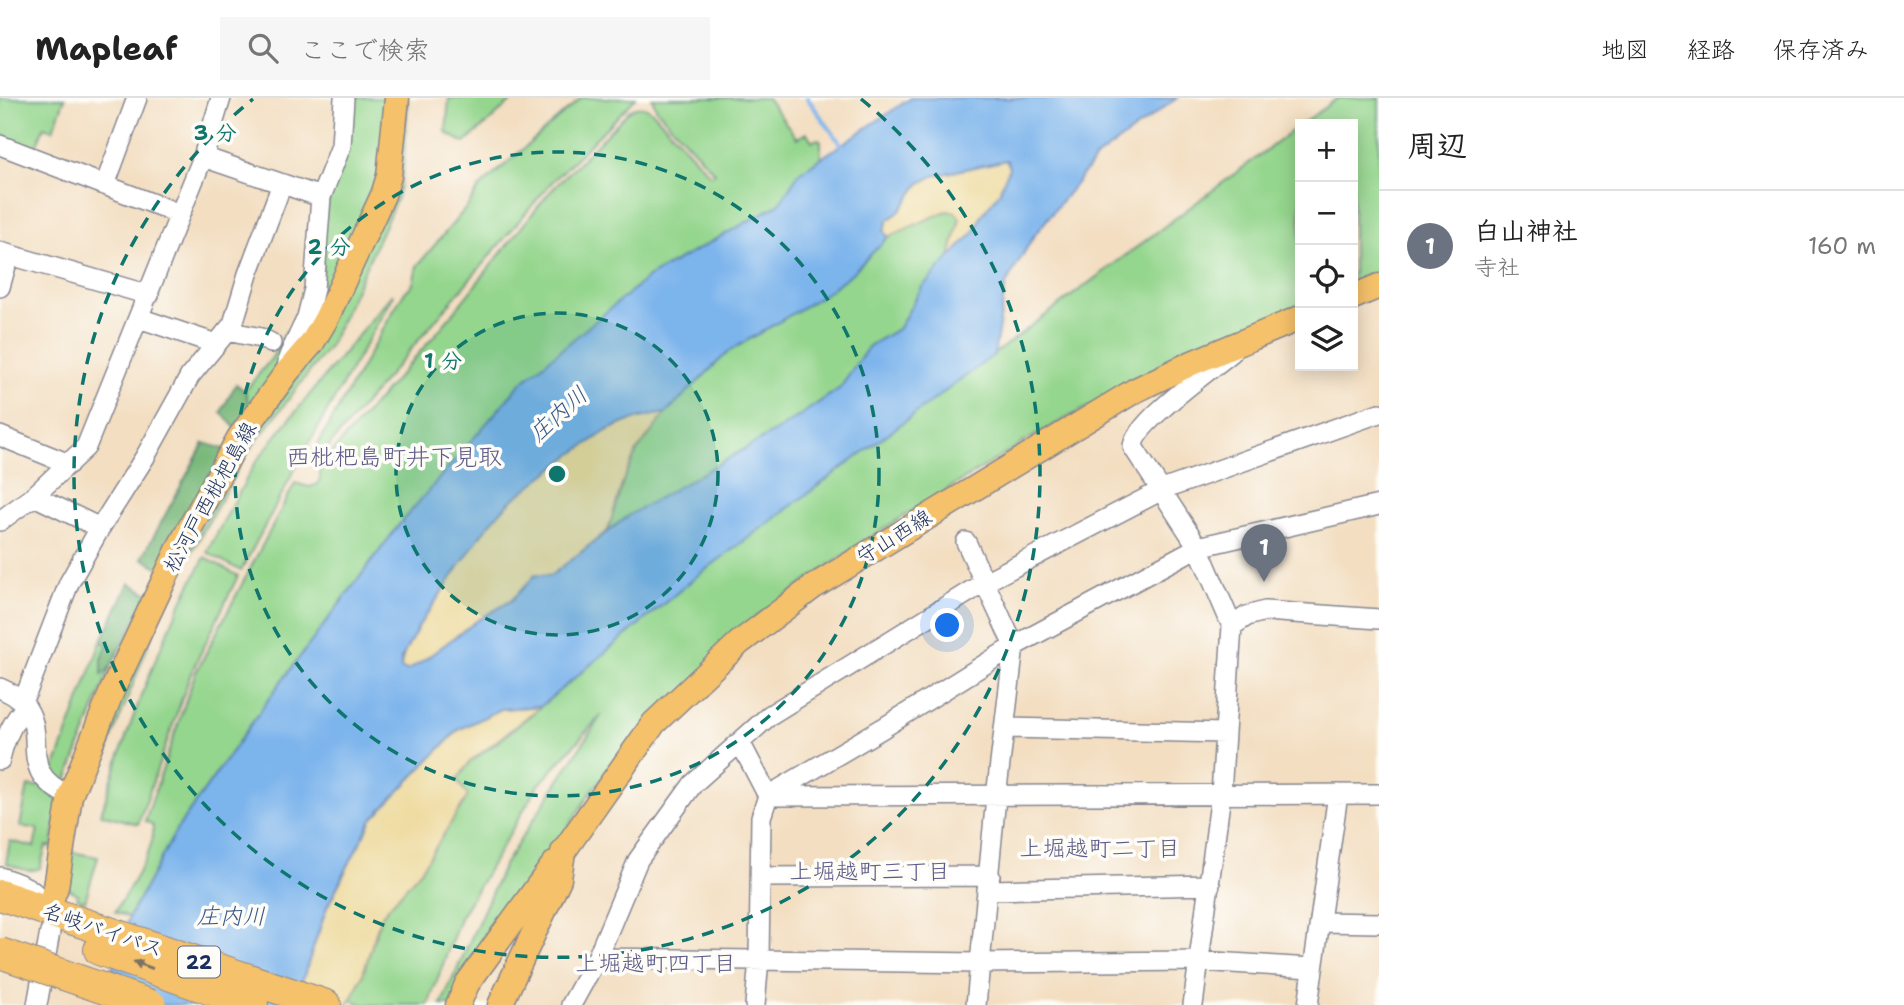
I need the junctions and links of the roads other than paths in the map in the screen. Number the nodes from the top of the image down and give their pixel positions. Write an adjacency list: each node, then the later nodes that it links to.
1 (137, 98): 8 (street)
2 (221, 98): 6 (street)
3 (344, 98): 9 (street)
4 (397, 98): 21 (main road, 松河戸西枇杷島線)
5 (0, 145): 8 (street)
6 (203, 157): 7 (street); 10 (street)
7 (282, 184): 9 (street); 18 (street)
8 (105, 185): 10 (street)
9 (321, 197): 21 (street)
10 (180, 214): 14 (street)
11 (5, 254): 13 (street); 14 (street)
12 (1379, 286): 15 (main road)
13 (0, 287)
14 (149, 295): 16 (street)
15 (1358, 295)
16 (139, 318): 18 (street); 24 (street)
17 (1295, 320): 19 (main road, 守山西線)
18 (222, 338): 20 (street); 29 (street)
19 (1246, 340): 25 (street); 48 (main road, 守山西線)
20 (271, 342)
21 (287, 372): 45 (main road, 松河戸西枇杷島線)
22 (1379, 413): 25 (street)
23 (0, 436): 24 (street)
24 (69, 464): 26 (street)
25 (1161, 490): 31 (street); 32 (street)
26 (34, 496): 28 (street); 29 (street)
27 (1379, 505): 31 (street)
28 (0, 521)
29 (100, 528): 37 (street)
30 (966, 542): 32 (street)
31 (1198, 547): 34 (street); 35 (street)
32 (985, 582): 35 (street); 40 (street)
33 (1379, 619): 34 (street)
34 (1232, 626): 39 (street)
35 (1014, 646): 38 (street); 46 (street)
36 (0, 688): 37 (street)
37 (24, 704): 41 (street); 45 (street)
38 (1004, 728): 39 (street); 47 (street)
39 (1225, 733): 42 (street)
40 (740, 742): 46 (street); 59 (street)
41 (0, 760)
42 (1221, 794): 43 (street); 47 (street); 52 (street)
43 (1338, 794): 44 (street); 55 (street)
44 (1379, 794)
45 (70, 796): 54 (main road, 松河戸西枇杷島線)
46 (768, 796): 47 (street); 50 (street)
47 (996, 797): 51 (street)
48 (563, 852): 70 (main road, 守山西線); 71 (main road, 守山西線)
49 (0, 877): 53 (street)
50 (760, 877): 51 (street); 60 (street)
51 (989, 883): 52 (street); 62 (street)
52 (1210, 885): 61 (street)
53 (10, 903): 54 (highway, 名岐バイパス / 22)
54 (59, 918): 57 (street); 65 (street); 68 (highway, 名岐バイパス / 22, one-way to 54); 69 (highway, 名岐バイパス / 22)
55 (1320, 922): 56 (street); 63 (street)
56 (1379, 923)
57 (0, 947)
58 (0, 953): 67 (highway, bridge)
59 (597, 958): 60 (street); 72 (street)
60 (759, 959): 62 (street); 73 (street)
61 (1199, 961): 62 (street); 63 (street); 75 (street)
62 (981, 963): 74 (street)
63 (1312, 968): 76 (street)
64 (0, 972): 66 (highway)
65 (37, 1005)
66 (95, 1005)
67 (151, 1005)
68 (253, 1005)
69 (326, 1005)
70 (457, 1005)
71 (500, 1005)
72 (571, 1005)
73 (755, 1005)
74 (976, 1005)
75 (1193, 1005)
76 (1308, 1005)

